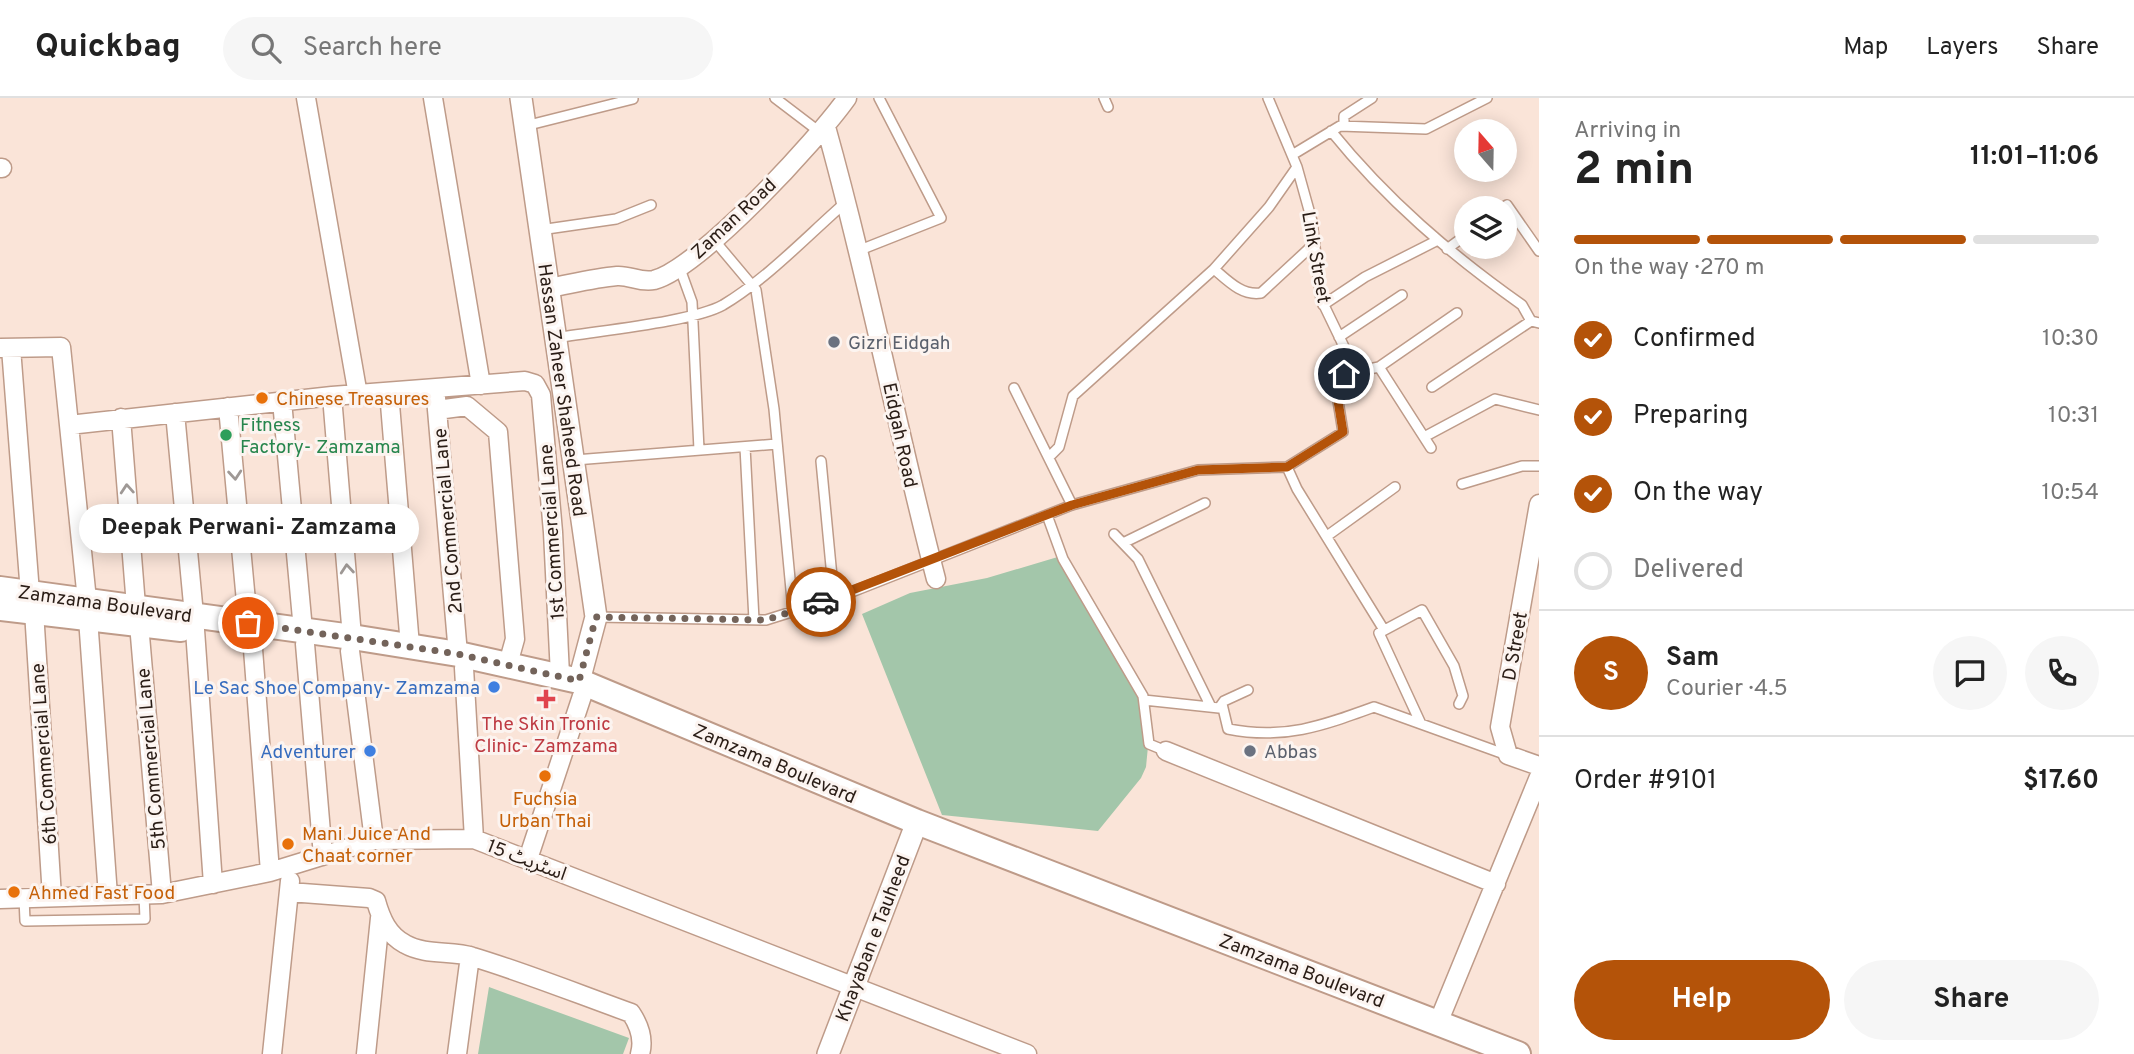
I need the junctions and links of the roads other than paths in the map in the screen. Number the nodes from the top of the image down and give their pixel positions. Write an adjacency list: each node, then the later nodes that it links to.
1 (306, 98): 47 (street)
2 (433, 98): 42 (street)
3 (521, 98): 11 (street, Hassan Zaheer Shaheed Road)
4 (775, 98): 13 (lane)
5 (847, 98): 13 (street, Zaman Road)
6 (880, 98): 25 (lane)
7 (1268, 98): 15 (lane, Link Street)
8 (1372, 98): 12 (lane)
9 (1487, 98): 12 (lane)
10 (633, 99): 11 (lane)
11 (525, 126): 20 (street, Hassan Zaheer Shaheed Road)
12 (1344, 126): 14 (lane)
13 (823, 130): 17 (street, Eidgah Road); 21 (street, Zaman Road)
14 (1331, 131): 15 (lane); 22 (lane)
15 (1292, 155): 16 (lane, Link Street)
16 (1297, 167): 23 (lane, Link Street); 29 (lane)
17 (847, 201): 25 (street, Eidgah Road); 30 (lane)
18 (651, 205): 20 (lane)
19 (1517, 219): 27 (lane)
20 (540, 230): 31 (street, Hassan Zaheer Shaheed Road)
21 (714, 240): 28 (street, Zaman Road); 30 (lane)
22 (1436, 241): 26 (lane); 33 (lane)
23 (1315, 243): 29 (lane); 33 (lane, Link Street)
24 (1454, 244): 26 (lane)
25 (860, 250): 75 (street, Eidgah Road)
26 (1447, 250): 36 (lane)
27 (1539, 251)
28 (679, 267): 31 (street, Zaman Road); 35 (lane)
29 (1214, 269): 61 (lane)
30 (753, 283): 35 (lane); 57 (lane)
31 (549, 288): 38 (street, Hassan Zaheer Shaheed Road)
32 (1402, 295): 37 (lane)
33 (1324, 305): 37 (lane, Link Street)
34 (1457, 313): 40 (lane)
35 (693, 315): 38 (lane); 60 (lane)
36 (1535, 322): 43 (lane)
37 (1339, 337): 41 (lane, Link Street)
38 (556, 338): 62 (street, Hassan Zaheer Shaheed Road)
39 (6, 348): 55 (street); 79 (street, 6th Commercial Lane)
40 (1379, 367): 41 (lane); 56 (lane)
41 (1344, 374): 65 (lane, Link Street)
42 (481, 385): 44 (street); 94 (street, 1st Commercial Lane)
43 (1432, 387)
44 (435, 388): 46 (street); 51 (street, 2nd Commercial Lane)
45 (1014, 388): 61 (lane)
46 (389, 392): 47 (street); 91 (street)
47 (358, 395): 48 (street)
48 (332, 396): 49 (street); 90 (street, one-way to 48)
49 (282, 401): 50 (street); 89 (street)
50 (228, 407): 53 (street); 87 (street, one-way to 87)
51 (437, 410): 92 (street, 2nd Commercial Lane); 93 (street)
52 (1539, 410): 56 (lane)
53 (175, 413): 54 (street); 86 (street)
54 (121, 418): 55 (street); 83 (street, 5th Commercial Lane, one-way to 54)
55 (69, 425): 81 (street)
56 (1424, 437): 59 (lane)
57 (777, 444): 58 (lane); 82 (lane)
58 (745, 447): 60 (lane); 85 (lane)
59 (1431, 448)
60 (699, 450): 62 (lane)
61 (1050, 456): 70 (lane)
62 (573, 460): 84 (street, Hassan Zaheer Shaheed Road)
63 (821, 461): 78 (lane)
64 (1539, 466): 66 (lane)
65 (1287, 467): 70 (lane); 73 (lane)
66 (1462, 484)
67 (1395, 487): 73 (lane)
68 (1205, 503): 74 (lane)
69 (1539, 504): 102 (street, D Street)
70 (1072, 505): 71 (lane)
71 (1047, 515): 75 (lane); 96 (lane)
72 (1114, 534): 74 (lane)
73 (1327, 536): 88 (lane)
74 (1123, 543): 99 (lane)
75 (931, 560): 76 (street, Eidgah Road); 78 (lane)
76 (936, 579)
77 (0, 589): 79 (main road, Zamzama Boulevard)
78 (834, 598): 82 (lane)
79 (32, 602): 80 (main road, Zamzama Boulevard); 81 (main road, Zamzama Boulevard); 117 (street, 6th Commercial Lane)
80 (0, 608)
81 (88, 609): 83 (main road, Zamzama Boulevard); 116 (street)
82 (793, 611): 85 (lane)
83 (137, 615): 86 (main road, Zamzama Boulevard); 115 (street, 5th Commercial Lane)
84 (596, 617): 85 (lane); 94 (street, Hassan Zaheer Shaheed Road)
85 (754, 620)
86 (195, 623): 87 (main road, Zamzama Boulevard); 112 (street)
87 (250, 630): 89 (main road, Zamzama Boulevard); 111 (street)
88 (1384, 630): 98 (lane); 100 (lane)
89 (304, 637): 90 (main road, Zamzama Boulevard); 108 (street)
90 (351, 644): 91 (main road, Zamzama Boulevard); 92 (main road, Zamzama Boulevard); 107 (street)
91 (410, 646): 92 (main road, Zamzama Boulevard)
92 (461, 661): 93 (main road, Zamzama Boulevard); 94 (main road, Zamzama Boulevard); 106 (street, 2nd Commercial Lane)
93 (509, 664): 94 (main road, Zamzama Boulevard)
94 (574, 684): 105 (main road, Zamzama Boulevard); 109 (street)
95 (1248, 690): 97 (lane)
96 (1144, 700): 99 (lane); 101 (lane)
97 (1222, 704): 99 (lane); 100 (lane)
98 (1459, 704)
99 (1211, 707)
100 (1421, 724): 102 (lane)
101 (1166, 751): 113 (street)
102 (1508, 755): 103 (street)
103 (1539, 766)
104 (1539, 777): 113 (street)
105 (914, 829): 122 (street, Khayaban e Tauheed); 123 (main road, Zamzama Boulevard); 130 (main road, Zamzama Boulevard)
106 (474, 839): 107 (street, اسٹریٹ 15); 109 (street, اسٹریٹ 15)
107 (374, 840): 108 (street, اسٹریٹ 15)
108 (323, 856): 110 (street, اسٹریٹ 15)
109 (528, 859): 122 (street, اسٹریٹ 15)
110 (291, 867): 111 (street, اسٹریٹ 15); 114 (street)
111 (270, 872): 112 (street, اسٹریٹ 15)
112 (213, 884): 115 (street, اسٹریٹ 15)
113 (1496, 884): 123 (street)
114 (289, 892): 120 (street); 124 (street)
115 (153, 895): 116 (street, اسٹریٹ 15); 118 (lane)
116 (108, 896): 117 (street, اسٹریٹ 15)
117 (52, 897): 118 (street, اسٹریٹ 15)
118 (24, 898): 119 (street, اسٹریٹ 15)
119 (0, 899)
120 (380, 918): 121 (street); 125 (street)
121 (470, 956): 126 (street); 127 (street)
122 (854, 986): 128 (street, Khayaban e Tauheed); 129 (street, اسٹریٹ 15)
123 (1438, 1023): 131 (main road, Zamzama Boulevard)
124 (272, 1054)
125 (366, 1054)
126 (457, 1054)
127 (640, 1054)
128 (828, 1054)
129 (1027, 1054)
130 (1474, 1054)
131 (1518, 1054)

